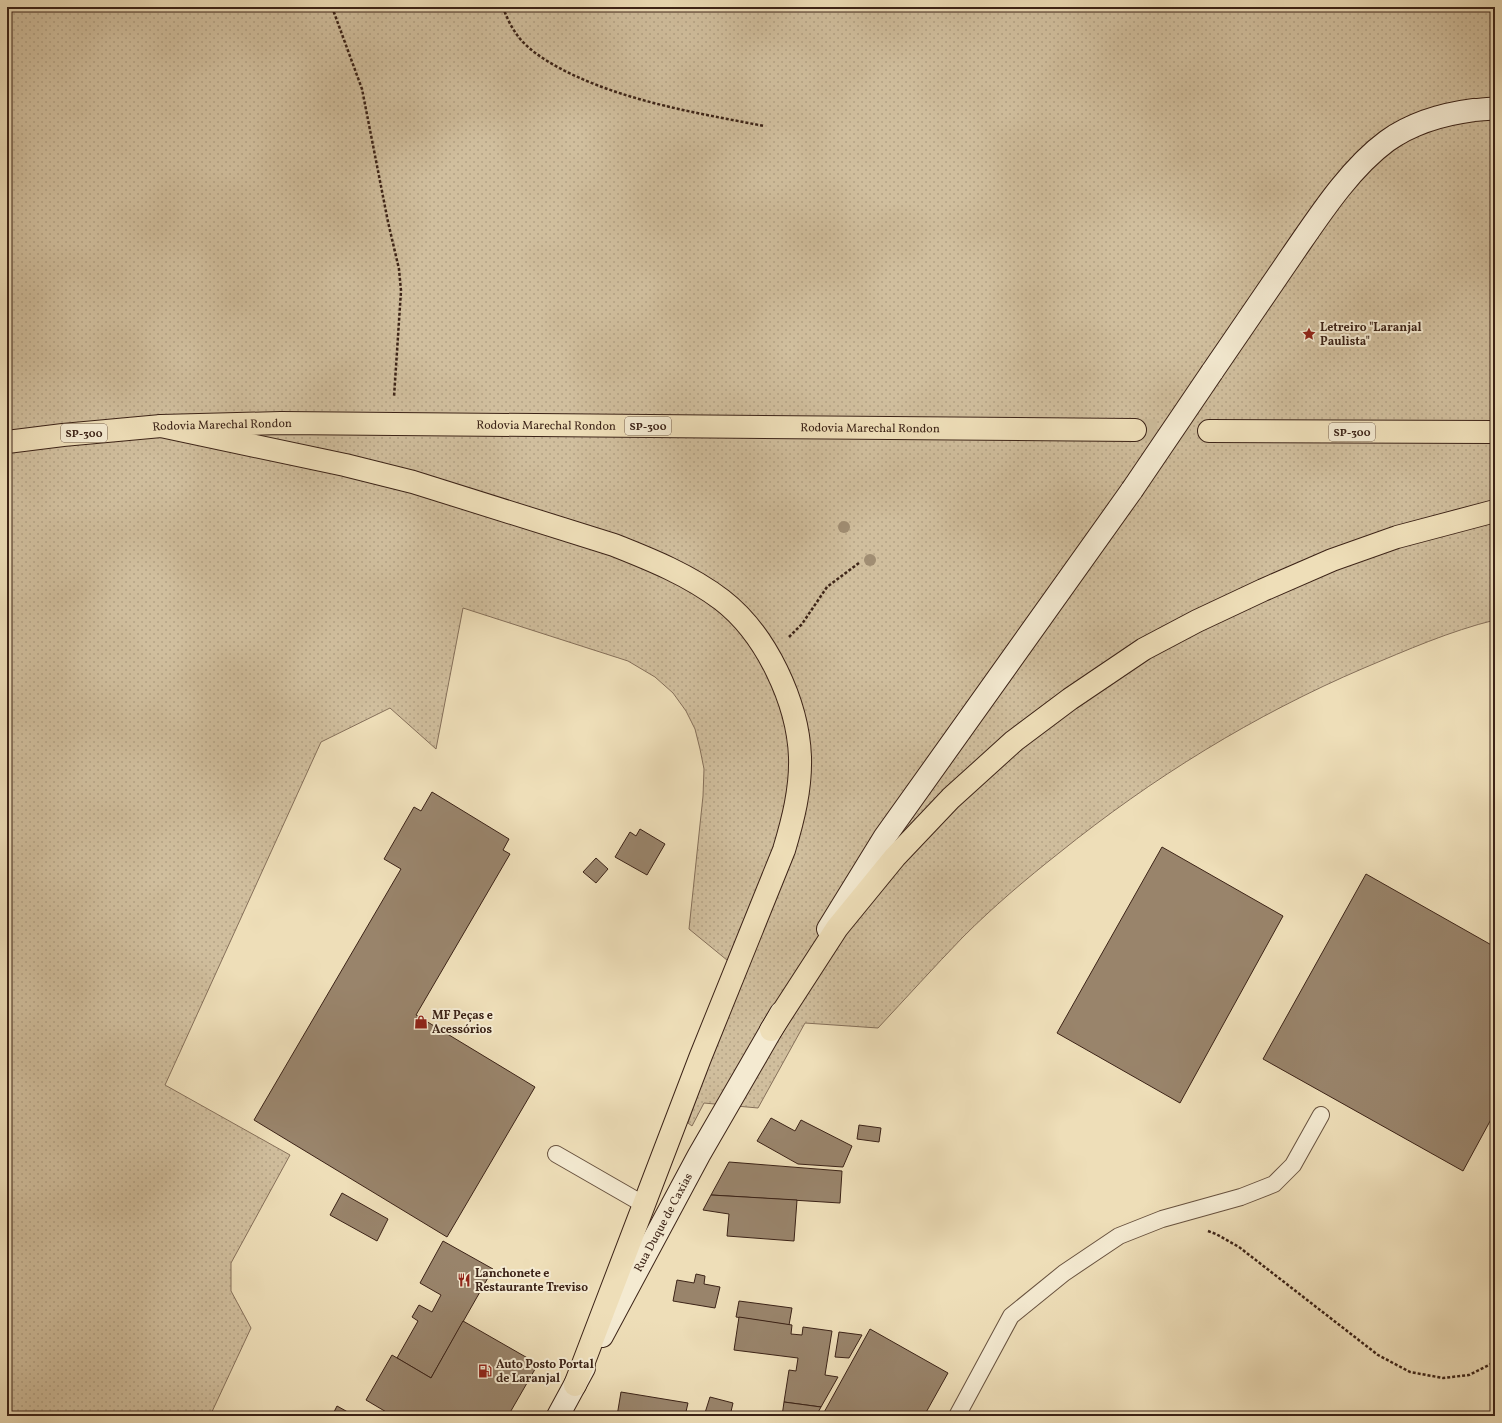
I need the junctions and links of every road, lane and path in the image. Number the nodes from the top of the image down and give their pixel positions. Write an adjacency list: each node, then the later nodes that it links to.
1 (332, 7): 5 (path)
2 (503, 7): 4 (path)
3 (1495, 109): 14 (main road, Rua Duque de Caxias, bridge)
4 (764, 126)
5 (393, 424): 6 (main road, Rodovia Marechal Rondon / SP-300); 7 (main road, Rodovia Marechal Rondon / SP-300)
6 (161, 426): 10 (main road, Rodovia Marechal Rondon / SP-300); 13 (main road)
7 (1135, 430)
8 (1209, 431): 9 (main road, SP-300)
9 (1495, 432)
10 (7, 442)
11 (1495, 511): 14 (main road)
12 (859, 563): 13 (path)
13 (769, 656): 17 (main road)
14 (771, 1030): 20 (main road, Rua Duque de Caxias)
15 (1320, 1116): 22 (lane)
16 (556, 1154): 17 (lane)
17 (644, 1204): 20 (main road)
18 (1202, 1229): 19 (path)
19 (1491, 1364)
20 (575, 1385): 21 (main road, Rua Duque de Caxias)
21 (558, 1416)
22 (956, 1416)

